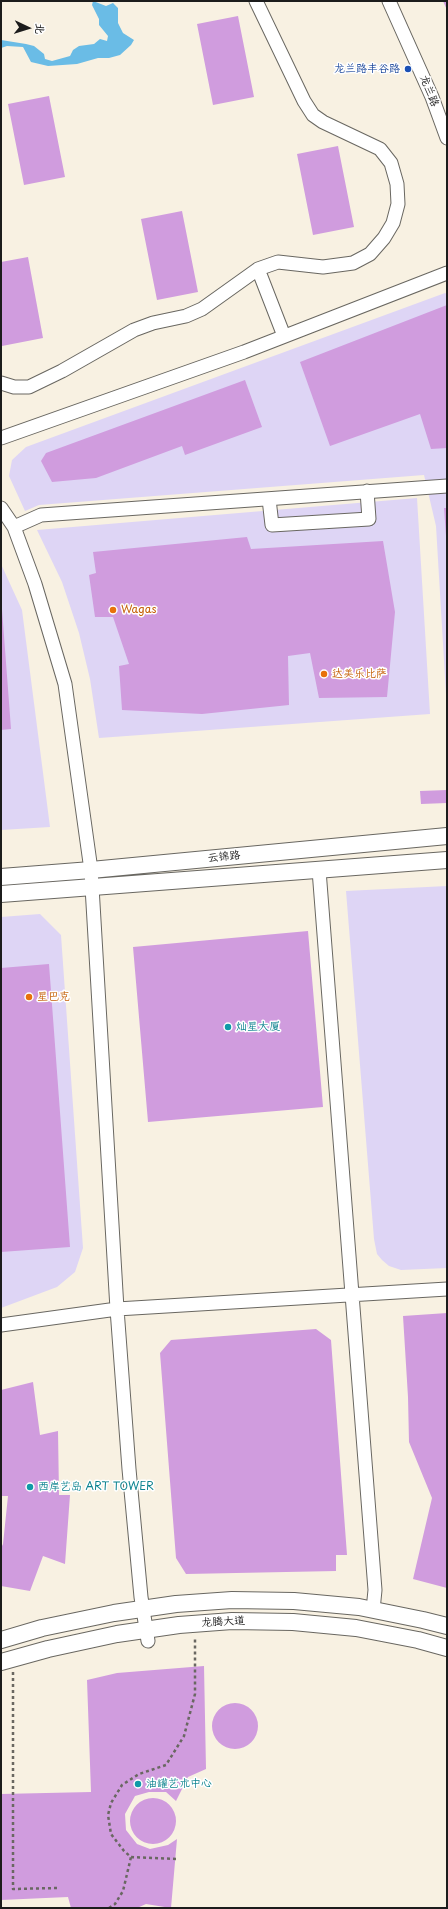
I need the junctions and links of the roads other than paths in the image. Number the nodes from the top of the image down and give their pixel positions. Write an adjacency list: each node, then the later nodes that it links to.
1 (256, 1): 4 (street)
2 (389, 1): 3 (street, 龙兰路)
3 (447, 138)
4 (258, 269): 6 (street); 7 (street)
5 (447, 273): 6 (street)
6 (284, 336): 8 (street)
7 (1, 383)
8 (1, 438)
9 (447, 486): 10 (street)
10 (367, 491): 11 (street); 11 (street)
11 (268, 498): 13 (street)
12 (1, 508): 13 (street)
13 (14, 527): 16 (street)
14 (447, 836): 16 (main road, 云锦路)
15 (447, 860): 17 (main road, 云锦路)
16 (91, 870): 18 (main road, 云锦路); 19 (street)
17 (319, 870): 19 (main road, 云锦路); 22 (street)
18 (1, 877)
19 (92, 887): 20 (main road, 云锦路); 23 (street)
20 (1, 894)
21 (447, 1289): 22 (street)
22 (352, 1295): 23 (street); 26 (street)
23 (117, 1309): 24 (street); 25 (street)
24 (1, 1324)
25 (143, 1609): 26 (main road, 龙腾大道); 28 (street); 29 (main road, 龙腾大道)
26 (373, 1610): 27 (main road, 龙腾大道)
27 (447, 1626)
28 (147, 1636): 30 (main road, 龙腾大道); 31 (main road, 龙腾大道)
29 (1, 1640)
30 (447, 1648)
31 (10, 1667)

